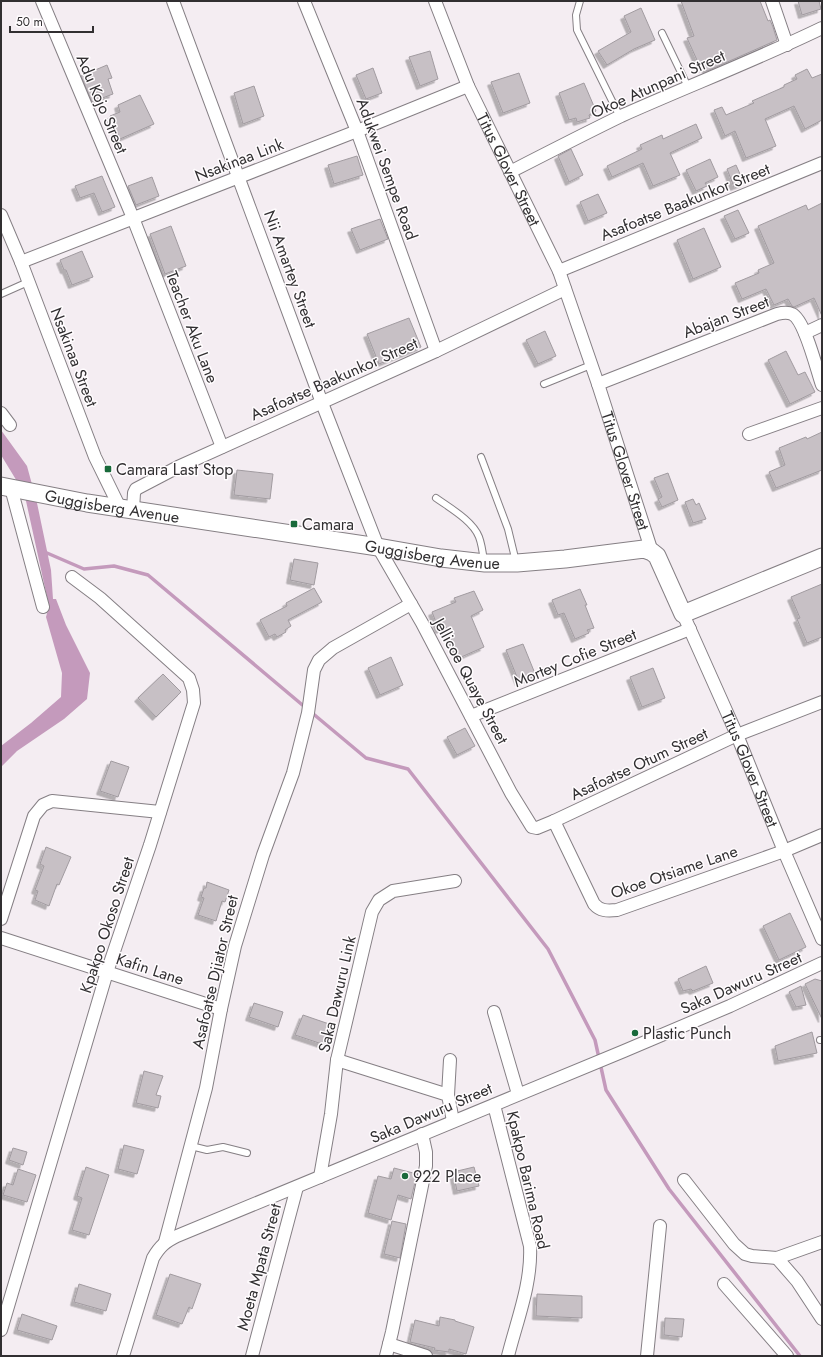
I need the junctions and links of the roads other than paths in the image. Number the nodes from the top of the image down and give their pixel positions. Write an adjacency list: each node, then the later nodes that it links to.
1 (42, 1): 18 (street, Adu Kojo Street)
2 (173, 1): 16 (street, Nii Amartey Street)
3 (304, 1): 13 (street, Adukwei Sempe Road)
4 (435, 1): 10 (street, Titus Glover Street)
5 (580, 1): 12 (lane)
6 (772, 1): 9 (street)
7 (822, 28): 9 (street, Okoe Atunpani Street)
8 (662, 33): 11 (lane)
9 (787, 45): 11 (street, Okoe Atunpani Street)
10 (468, 86): 13 (street, Nsakinaa Link); 15 (street, Titus Glover Street)
11 (688, 87): 12 (street, Okoe Atunpani Street)
12 (620, 117): 15 (street, Okoe Atunpani Street)
13 (357, 131): 16 (street, Nsakinaa Link); 26 (street, Adukwei Sempe Road)
14 (822, 163): 20 (street, Asafoatse Baakunkor Street)
15 (510, 172): 20 (street, Titus Glover Street)
16 (239, 178): 18 (street, Nsakinaa Link); 31 (street, Nii Amartey Street)
17 (1, 215): 19 (street, Nsakinaa Street)
18 (132, 218): 19 (street, Nsakinaa Link); 36 (street, Teacher Aku Lane)
19 (20, 262): 21 (street, Nsakinaa Street)
20 (559, 271): 22 (street, Titus Glover Street)
21 (28, 282): 23 (lane); 40 (street, Nsakinaa Street)
22 (565, 289): 26 (street, Asafoatse Baakunkor Street); 27 (street, Titus Glover Street)
23 (1, 294)
24 (822, 325): 25 (street)
25 (805, 333): 29 (street, Abajan Street); 30 (street, Abajan Street)
26 (436, 351): 31 (street, Asafoatse Baakunkor Street)
27 (591, 365): 28 (lane); 29 (street, Titus Glover Street)
28 (544, 384)
29 (598, 384): 42 (street, Titus Glover Street)
30 (822, 385)
31 (322, 403): 36 (street, Asafoatse Baakunkor Street); 41 (street, Nii Amartey Street)
32 (822, 408): 35 (street)
33 (1, 413): 34 (street)
34 (10, 425)
35 (748, 434)
36 (222, 447): 40 (street, Asafoatse Baakunkor Street)
37 (481, 457): 45 (lane)
38 (11, 488): 40 (main road, Guggisberg Avenue); 48 (street)
39 (436, 498): 44 (lane)
40 (126, 509): 41 (main road, Guggisberg Avenue)
41 (378, 547): 44 (main road, Guggisberg Avenue); 47 (street, Jellicoe Quaye Street)
42 (652, 552): 45 (main road, Guggisberg Avenue); 49 (main road, Titus Glover Street)
43 (822, 557): 49 (main road)
44 (484, 563): 45 (main road, Guggisberg Avenue)
45 (517, 563)
46 (72, 577): 54 (street, Kpakpo Okoso Street)
47 (410, 604): 52 (street, Jellicoe Quaye Street); 65 (street, Asafoatse Djiator Street)
48 (43, 607)
49 (683, 614): 50 (street, Titus Glover Street)
50 (690, 629): 52 (street, Mortey Cofie Street); 53 (street, Titus Glover Street)
51 (822, 702): 53 (street, Asafoatse Otum Street)
52 (471, 716): 56 (street, Jellicoe Quaye Street)
53 (737, 735): 55 (street, Asafoatse Otum Street); 58 (street, Titus Glover Street)
54 (160, 812): 60 (street); 64 (street, Kpakpo Okoso Street)
55 (554, 821): 56 (street, Asafoatse Otum Street); 58 (street, Okoe Otsiame Lane)
56 (537, 828)
57 (822, 835): 58 (street, Okoe Otsiame Lane)
58 (784, 851): 62 (street, Titus Glover Street)
59 (455, 881): 67 (street, Saka Dawuru Link)
60 (1, 919)
61 (1, 938): 64 (street, Kafin Lane)
62 (822, 939)
63 (822, 964): 69 (street, Saka Dawuru Street)
64 (107, 972): 65 (street, Kafin Lane); 85 (street, Kpakpo Okoso Street)
65 (221, 1009): 74 (street, Asafoatse Djiator Street)
66 (494, 1012): 69 (street)
67 (337, 1060): 70 (street); 76 (street, Saka Dawuru Link)
68 (450, 1060): 70 (street)
69 (518, 1094): 71 (street, Saka Dawuru Street)
70 (448, 1095): 72 (street)
71 (494, 1105): 72 (street, Saka Dawuru Street); 91 (street, Kpakpo Barima Road)
72 (454, 1121): 73 (street, Saka Dawuru Street)
73 (422, 1134): 76 (street, Saka Dawuru Street); 86 (street)
74 (191, 1146): 75 (lane); 80 (street, Asafoatse Djiator Street)
75 (247, 1153)
76 (320, 1177): 78 (street, Saka Dawuru Street)
77 (684, 1180): 82 (street)
78 (297, 1187): 80 (street, Saka Dawuru Street); 88 (street, Moeta Mpata Street)
79 (660, 1226): 92 (street)
80 (165, 1242): 87 (street, Saka Dawuru Street)
81 (822, 1242): 82 (street)
82 (777, 1258): 84 (street)
83 (724, 1284): 93 (street)
84 (822, 1319)
85 (1, 1330)
86 (389, 1344): 89 (street); 90 (street)
87 (123, 1356)
88 (252, 1356)
89 (386, 1356)
90 (426, 1356)
91 (508, 1356)
92 (647, 1356)
93 (787, 1356)

